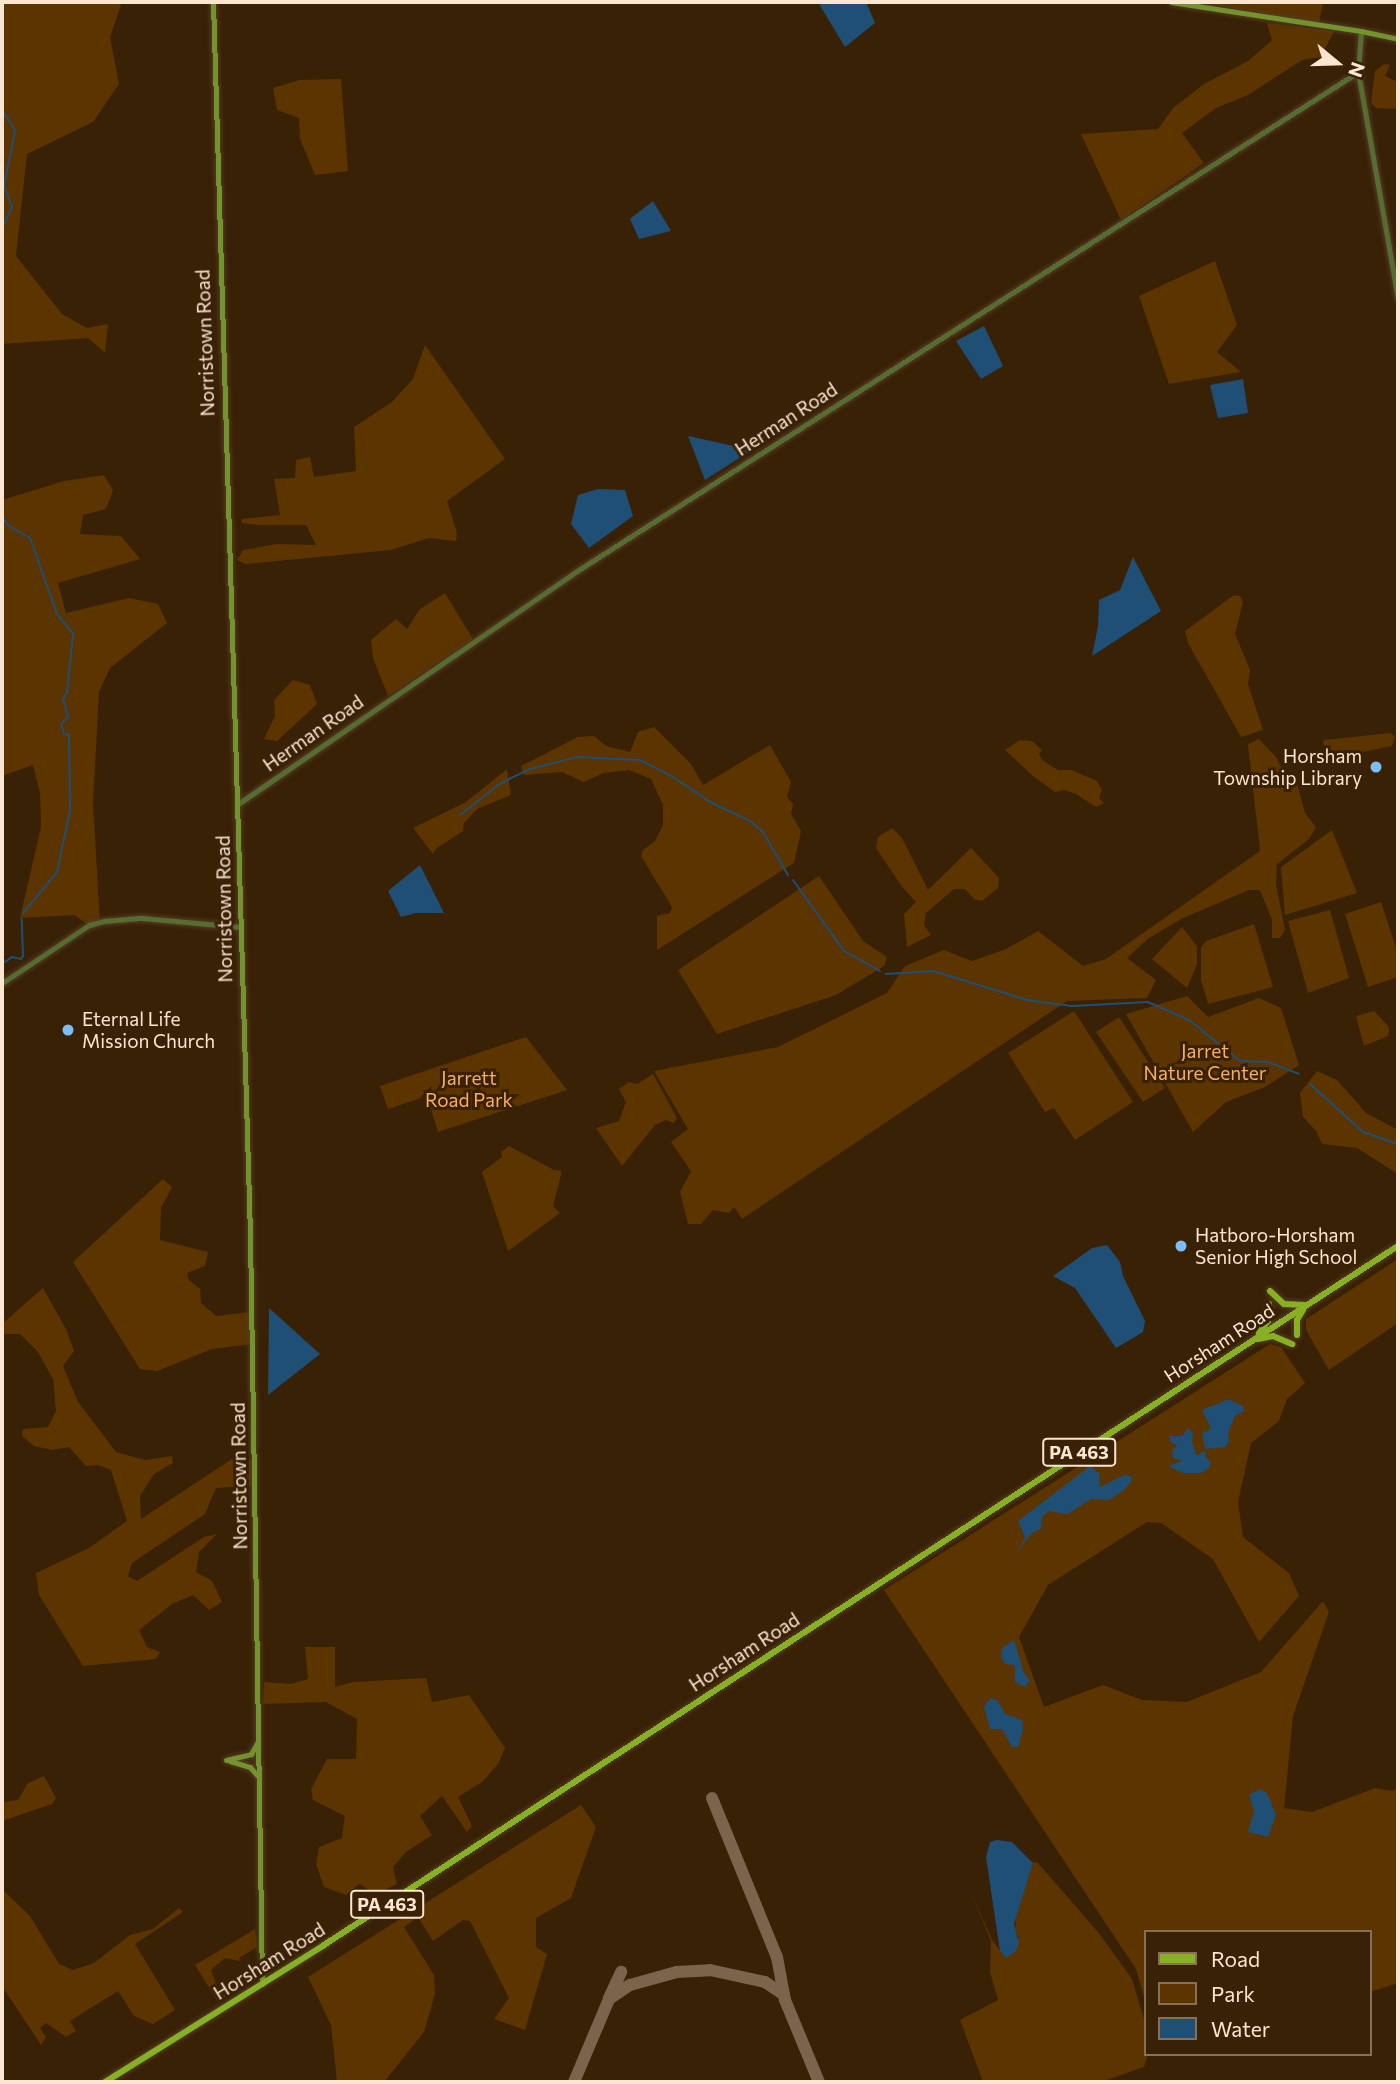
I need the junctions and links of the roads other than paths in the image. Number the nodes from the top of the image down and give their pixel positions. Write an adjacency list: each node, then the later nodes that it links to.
1 (213, 2): 7 (main road, Norristown Road)
2 (1171, 2): 3 (main road)
3 (1361, 31): 4 (main road); 5 (street)
4 (1398, 39)
5 (1358, 72): 6 (street); 7 (street, Herman Road)
6 (1398, 298)
7 (238, 804): 8 (main road, Norristown Road)
8 (241, 927): 9 (street); 17 (main road, Norristown Road)
9 (2, 983)
10 (1398, 1246): 13 (main road, Horsham Road / PA 463)
11 (1270, 1291): 13 (main road)
12 (1269, 1304): 15 (main road)
13 (1306, 1305): 14 (main road); 15 (main road, Horsham Road / PA 463)
14 (1297, 1335)
15 (1253, 1340): 16 (main road); 19 (main road, Horsham Road / PA 463)
16 (1292, 1343)
17 (259, 1736): 18 (main road, Norristown Road); 18 (main road)
18 (259, 1782): 19 (main road, Norristown Road)
19 (262, 1984): 20 (main road, Horsham Road / PA 463)
20 (106, 2082)

